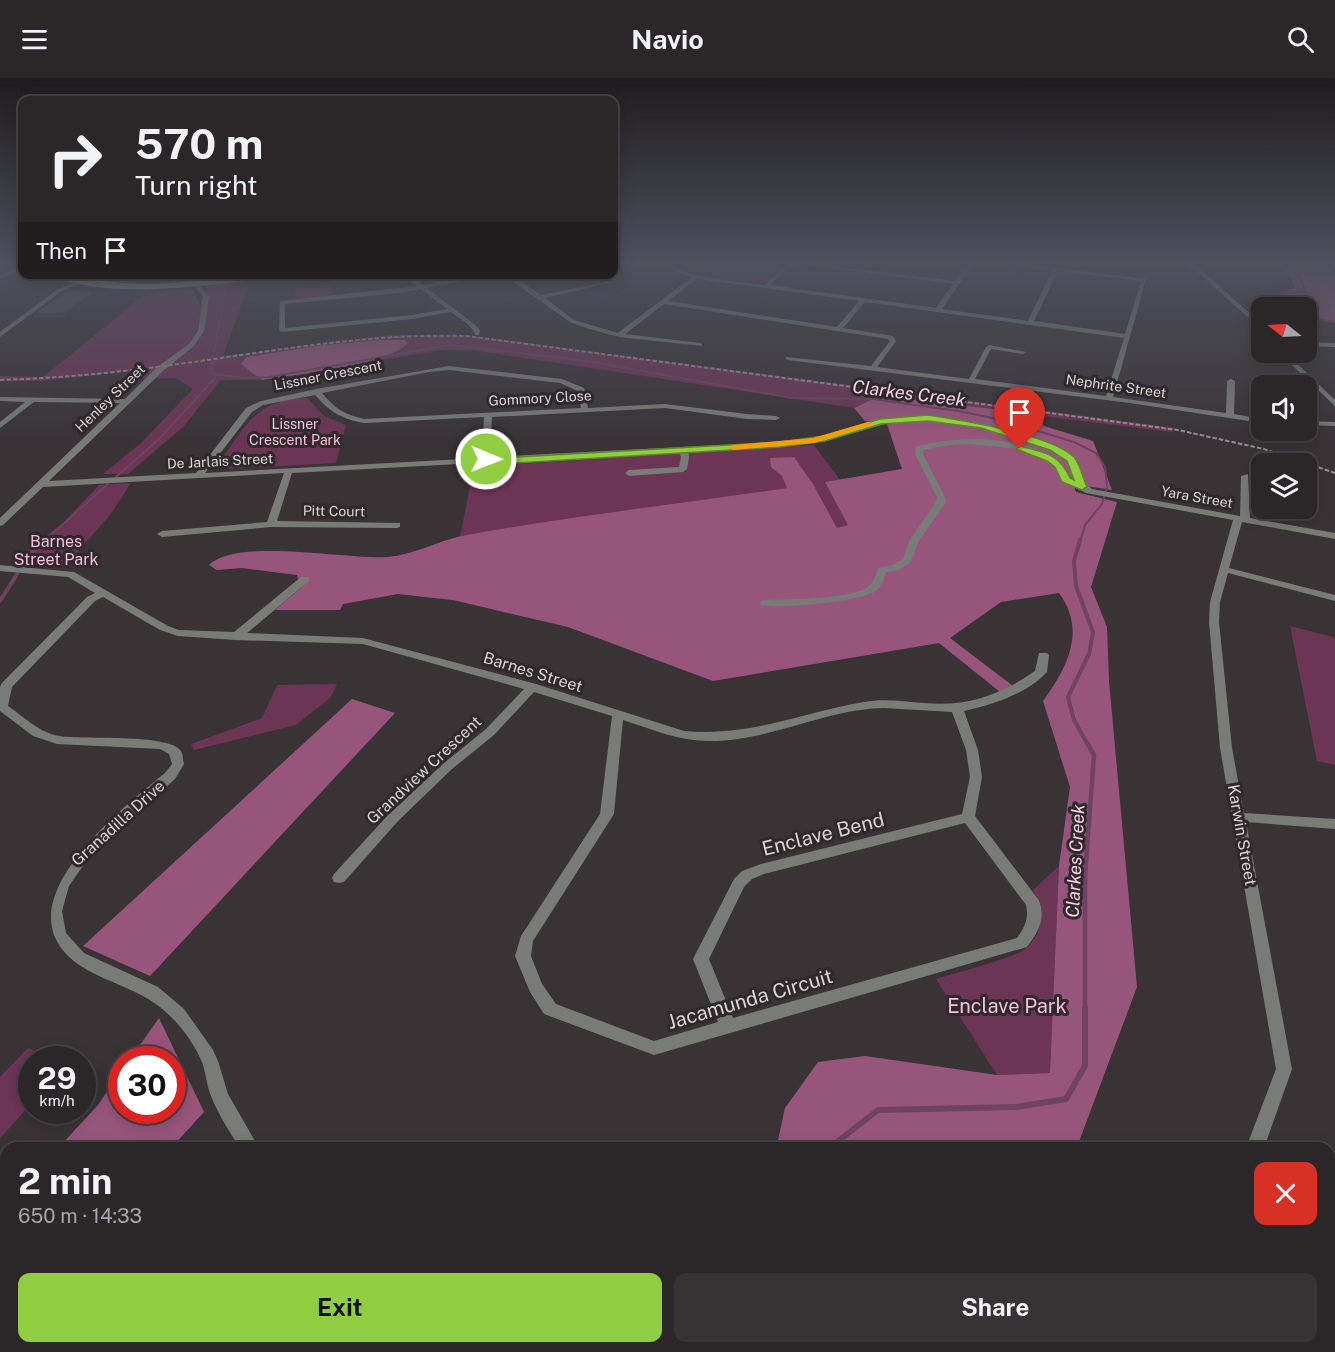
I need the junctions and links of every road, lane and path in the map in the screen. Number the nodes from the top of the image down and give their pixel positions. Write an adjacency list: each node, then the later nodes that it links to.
1 (16, 323): 14 (street)
2 (202, 323): 32 (street, Henley Street)
3 (282, 323): 4 (street)
4 (350, 323)
5 (470, 323): 13 (street)
6 (580, 323): 15 (street)
7 (634, 323): 15 (street)
8 (815, 323): 12 (street)
9 (843, 323): 12 (street)
10 (1033, 323): 16 (street)
11 (1131, 323): 16 (street)
12 (840, 327): 24 (street)
13 (477, 334)
14 (0, 335)
15 (619, 335): 17 (street)
16 (1127, 336): 29 (street)
17 (700, 345)
18 (1317, 345): 19 (street)
19 (1335, 345)
20 (1023, 352): 25 (street)
21 (788, 358): 24 (street, Nephrite Street)
22 (1291, 363): 27 (street)
23 (1299, 363): 27 (street)
24 (873, 368): 25 (street, Nephrite Street)
25 (971, 381): 29 (street, Nephrite Street)
26 (1231, 381): 36 (street)
27 (1319, 388): 33 (street)
28 (316, 391): 34 (street, Lissner Crescent); 35 (street, Gommory Close); 46 (street, Lissner Crescent)
29 (1109, 398): 36 (street, Nephrite Street)
30 (0, 399): 31 (street)
31 (32, 400): 32 (street); 41 (street)
32 (127, 401): 48 (street, Henley Street)
33 (1335, 404)
34 (585, 410): 35 (street, Gommory Close); 37 (street, Gommory Close)
35 (488, 414): 43 (street)
36 (1230, 416): 38 (street, Nephrite Street)
37 (776, 418)
38 (1251, 419)
39 (1317, 423): 40 (street)
40 (1335, 424)
41 (0, 426)
42 (683, 450): 43 (street, De Jarlais Street); 45 (street); 49 (street, De Jarlais Street)
43 (486, 459): 44 (street, De Jarlais Street)
44 (288, 472): 46 (street, De Jarlais Street); 52 (street, Pitt Court)
45 (629, 473)
46 (198, 476): 48 (street, De Jarlais Street)
47 (1245, 476): 50 (street, Karwin Street)
48 (41, 484): 51 (street, Henley Street)
49 (1088, 490): 50 (street, Yara Street); 61 (street)
50 (1242, 519): 55 (street, Yara Street); 57 (street, Karwin Street)
51 (0, 523)
52 (271, 524): 53 (street, Pitt Court); 54 (street, Pitt Court)
53 (397, 525)
54 (162, 534)
55 (1335, 536)
56 (4, 569): 59 (street, Barnes Street)
57 (1223, 569): 60 (street); 68 (street, Karwin Street)
58 (305, 579): 62 (street)
59 (103, 593): 62 (street, Barnes Street); 72 (street, Granadilla Drive)
60 (1335, 598)
61 (765, 603)
62 (235, 637): 64 (street, Barnes Street)
63 (1043, 655): 65 (street, Barnes Street)
64 (532, 687): 66 (street, Barnes Street); 70 (street, Grandview Crescent)
65 (957, 709): 66 (street, Barnes Street); 67 (street)
66 (618, 715): 71 (street, Jacamunda Circuit)
67 (968, 817): 71 (street, Enclave Bend); 71 (street, Jacamunda Circuit)
68 (1239, 817): 69 (street); 73 (street, Karwin Street)
69 (1335, 824)
70 (339, 878)
71 (728, 1027)
72 (247, 1142)
73 (1257, 1142)

